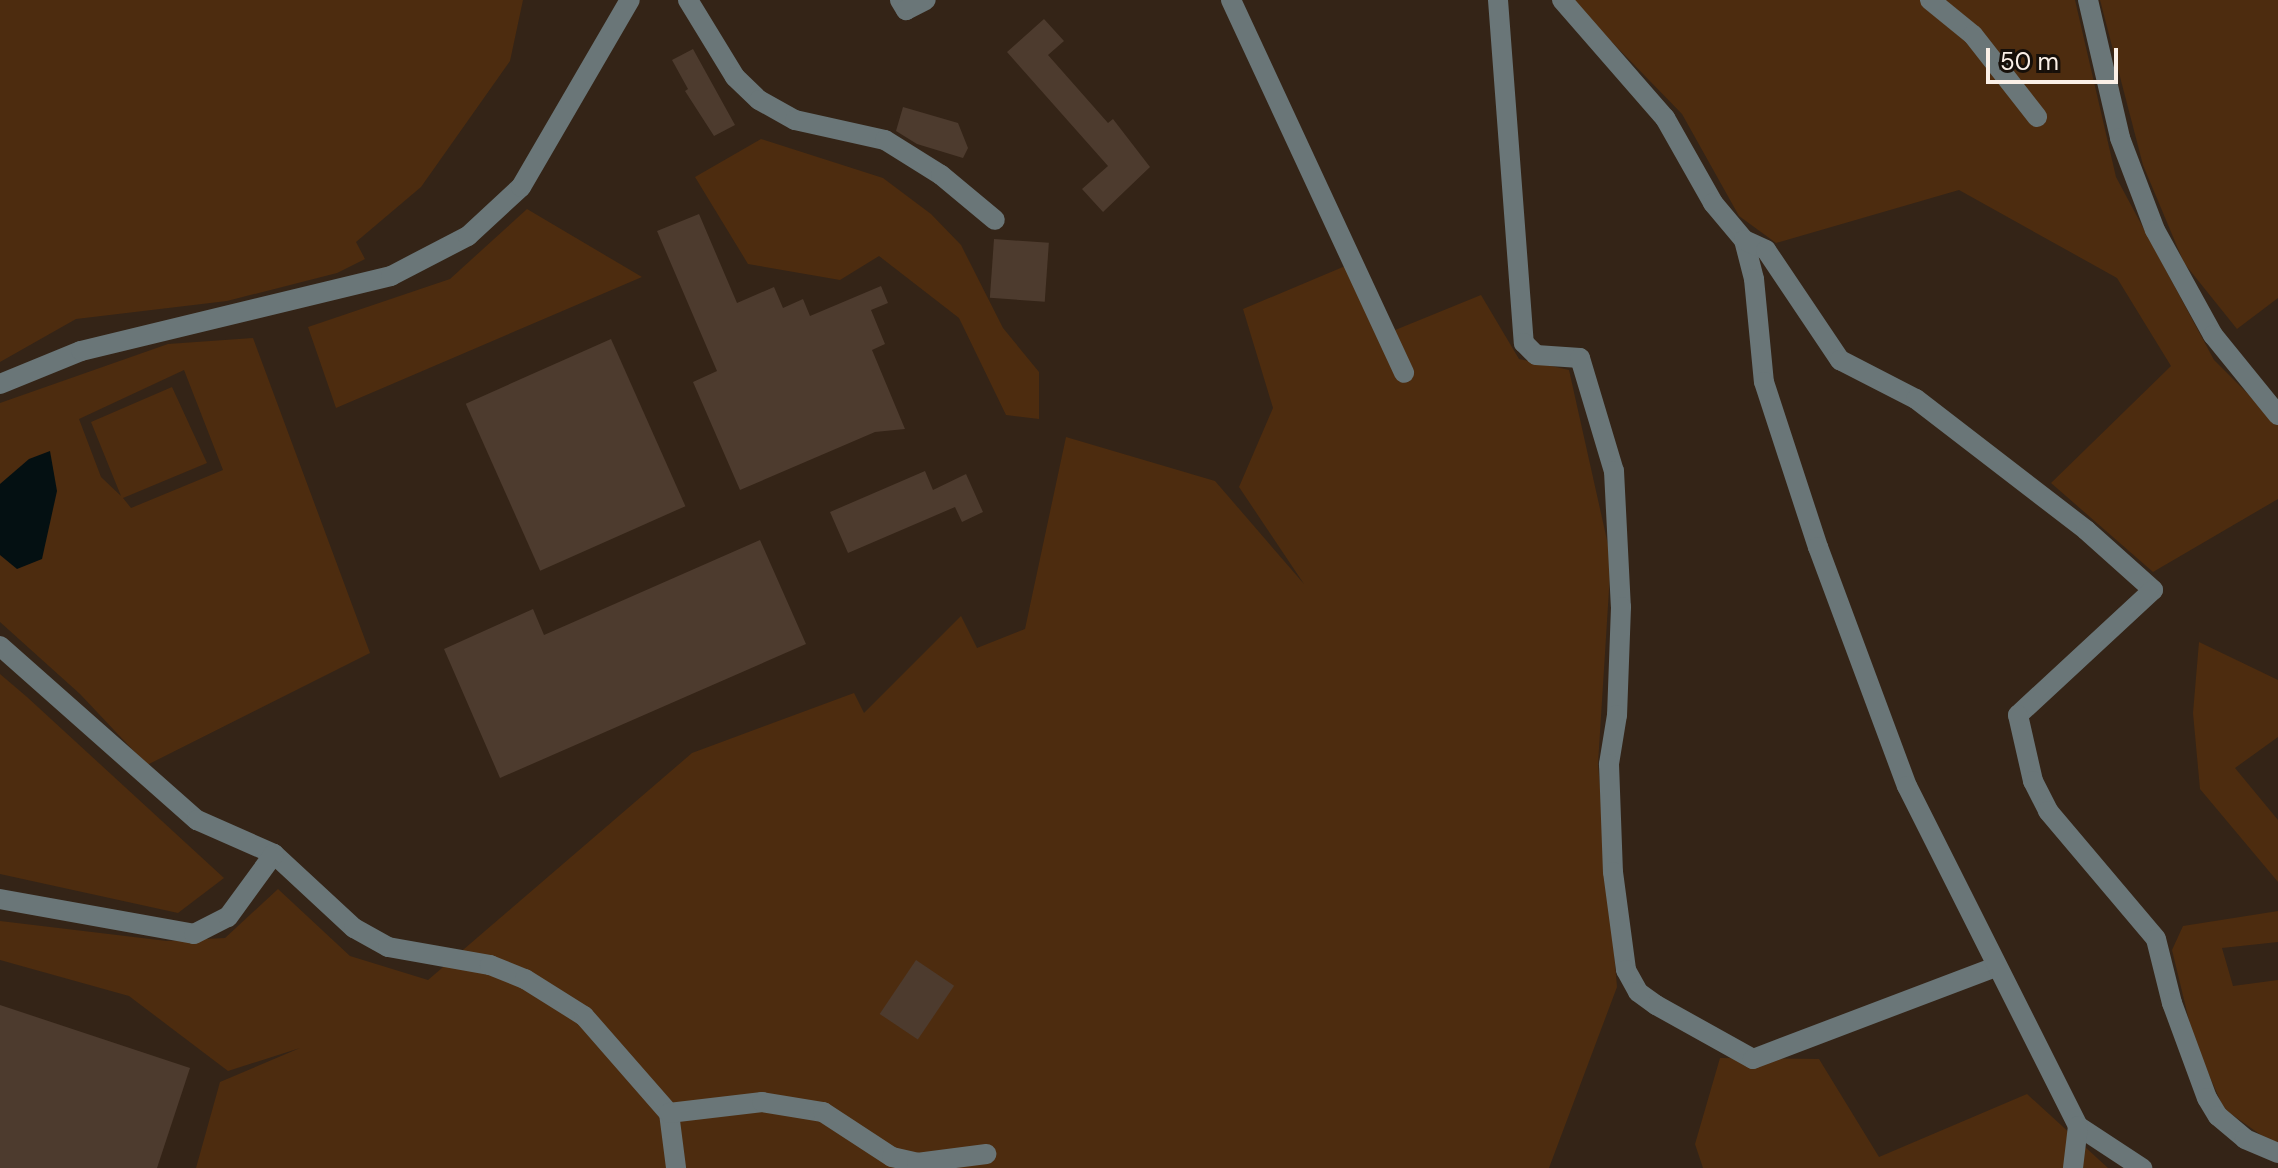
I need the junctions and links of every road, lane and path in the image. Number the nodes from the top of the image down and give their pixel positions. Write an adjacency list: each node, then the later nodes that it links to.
1 (630, 0): 14 (street)
2 (688, 0): 11 (street)
3 (900, 0): 4 (street)
4 (926, 0)
5 (1231, 0): 13 (street)
6 (1498, 0): 19 (street)
7 (1562, 0): 12 (street)
8 (1930, 0): 10 (street)
9 (2088, 0): 15 (street)
10 (2037, 117)
11 (995, 220)
12 (1744, 240): 19 (street); 22 (street)
13 (1404, 373)
14 (0, 384)
15 (2278, 415)
16 (0, 646): 17 (street)
17 (274, 854): 18 (street); 20 (street)
18 (0, 899)
19 (1995, 967): 21 (street)
20 (669, 1113): 23 (street); 24 (street)
21 (2078, 1126): 25 (street); 26 (street)
22 (2278, 1153)
23 (986, 1154)
24 (676, 1168)
25 (2073, 1168)
26 (2142, 1168)

